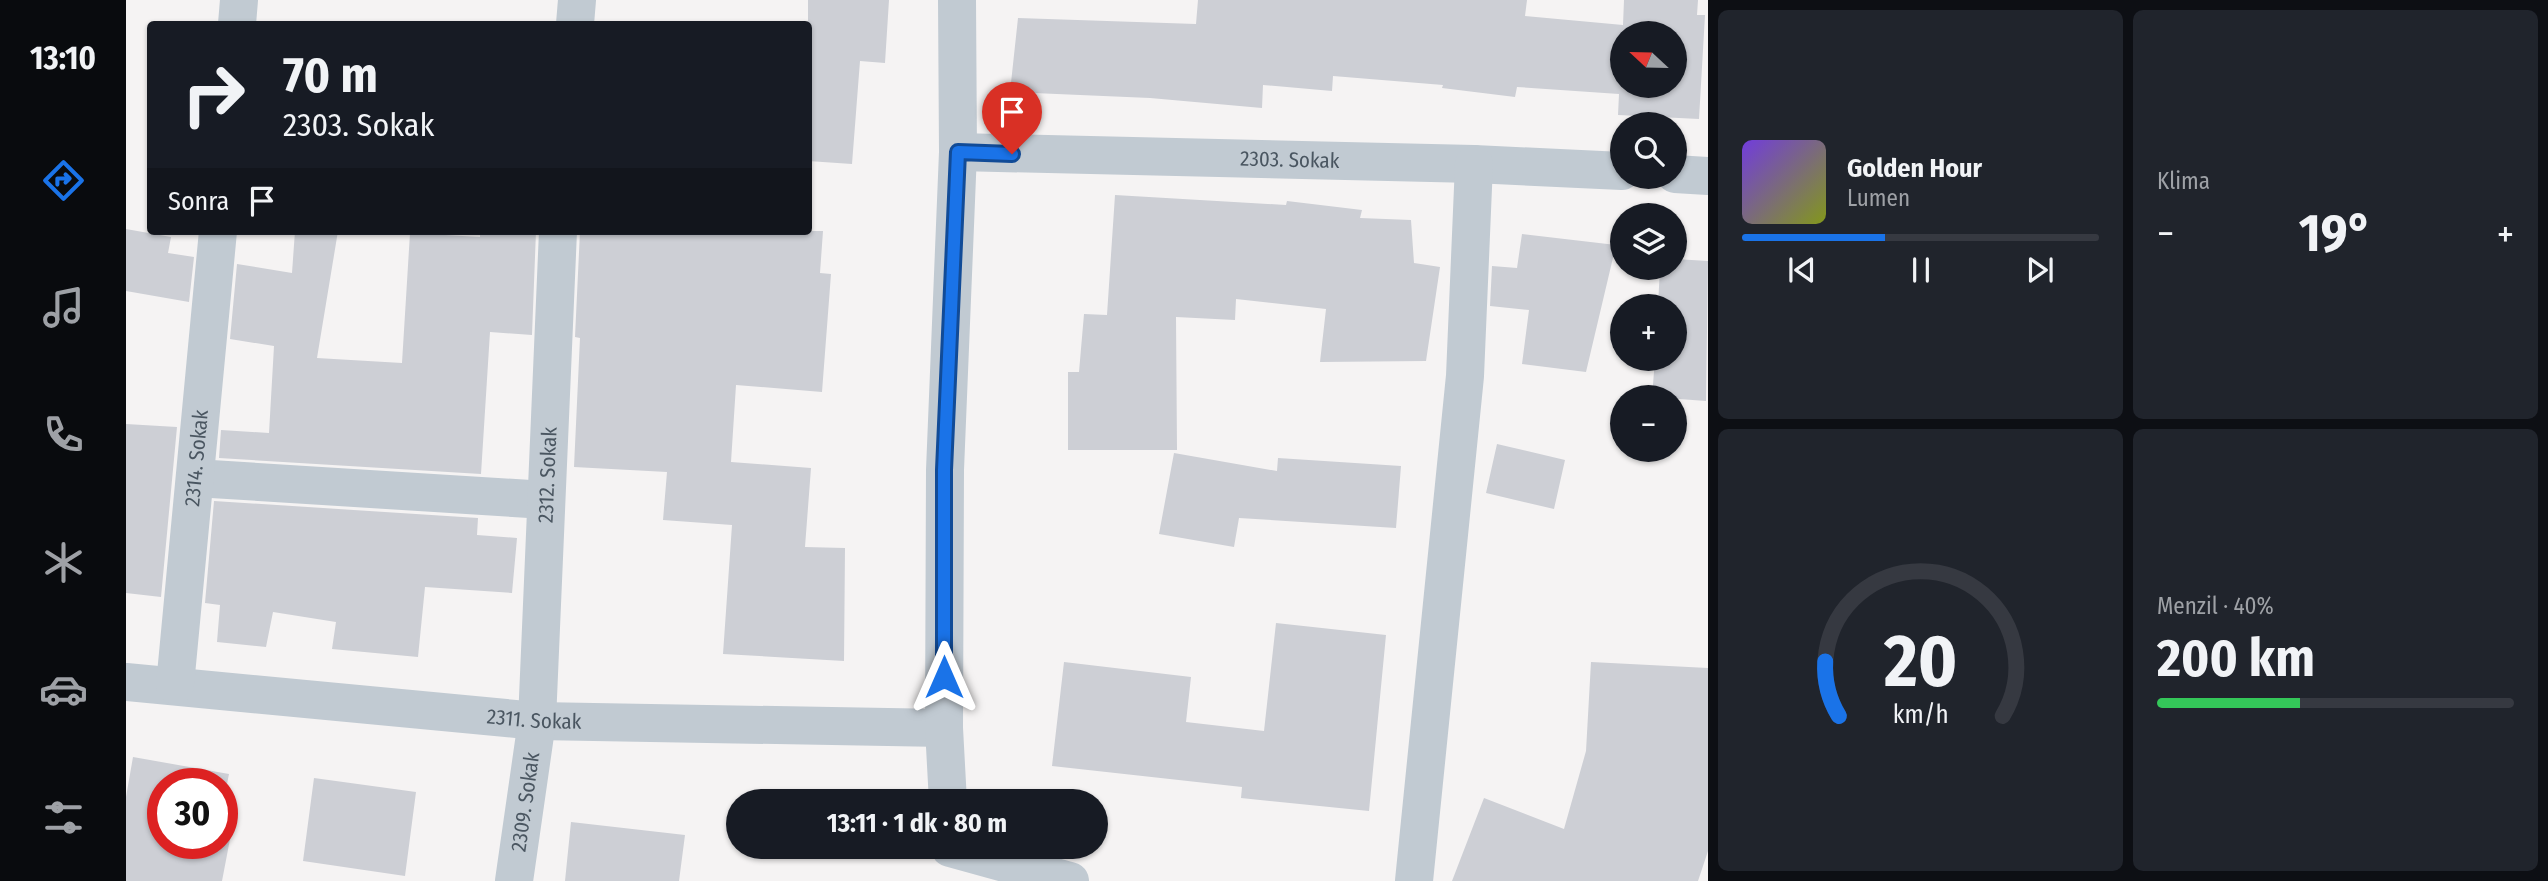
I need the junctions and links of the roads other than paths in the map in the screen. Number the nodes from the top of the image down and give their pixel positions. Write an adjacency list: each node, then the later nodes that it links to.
1 (239, 0): 4 (street)
2 (577, 0): 5 (street)
3 (957, 0): 6 (street)
4 (237, 21)
5 (575, 21)
6 (958, 152): 7 (street, 2303. Sokak); 18 (street)
7 (1474, 164): 8 (street, 2303. Sokak); 25 (street)
8 (1610, 171)
9 (1687, 175): 10 (street)
10 (1708, 176)
11 (218, 235): 13 (street, 2314. Sokak)
12 (558, 235): 14 (street, 2312. Sokak)
13 (195, 478): 14 (street); 16 (street, 2314. Sokak)
14 (546, 500): 17 (street, 2312. Sokak)
15 (126, 682): 16 (street, 2311. Sokak)
16 (175, 685): 17 (street, 2311. Sokak)
17 (537, 721): 18 (street, 2311. Sokak); 22 (street, 2309. Sokak)
18 (944, 729): 19 (street)
19 (947, 789)
20 (951, 859): 23 (street)
21 (992, 859): 24 (street)
22 (514, 881)
23 (954, 881)
24 (1070, 881)
25 (1414, 881)

